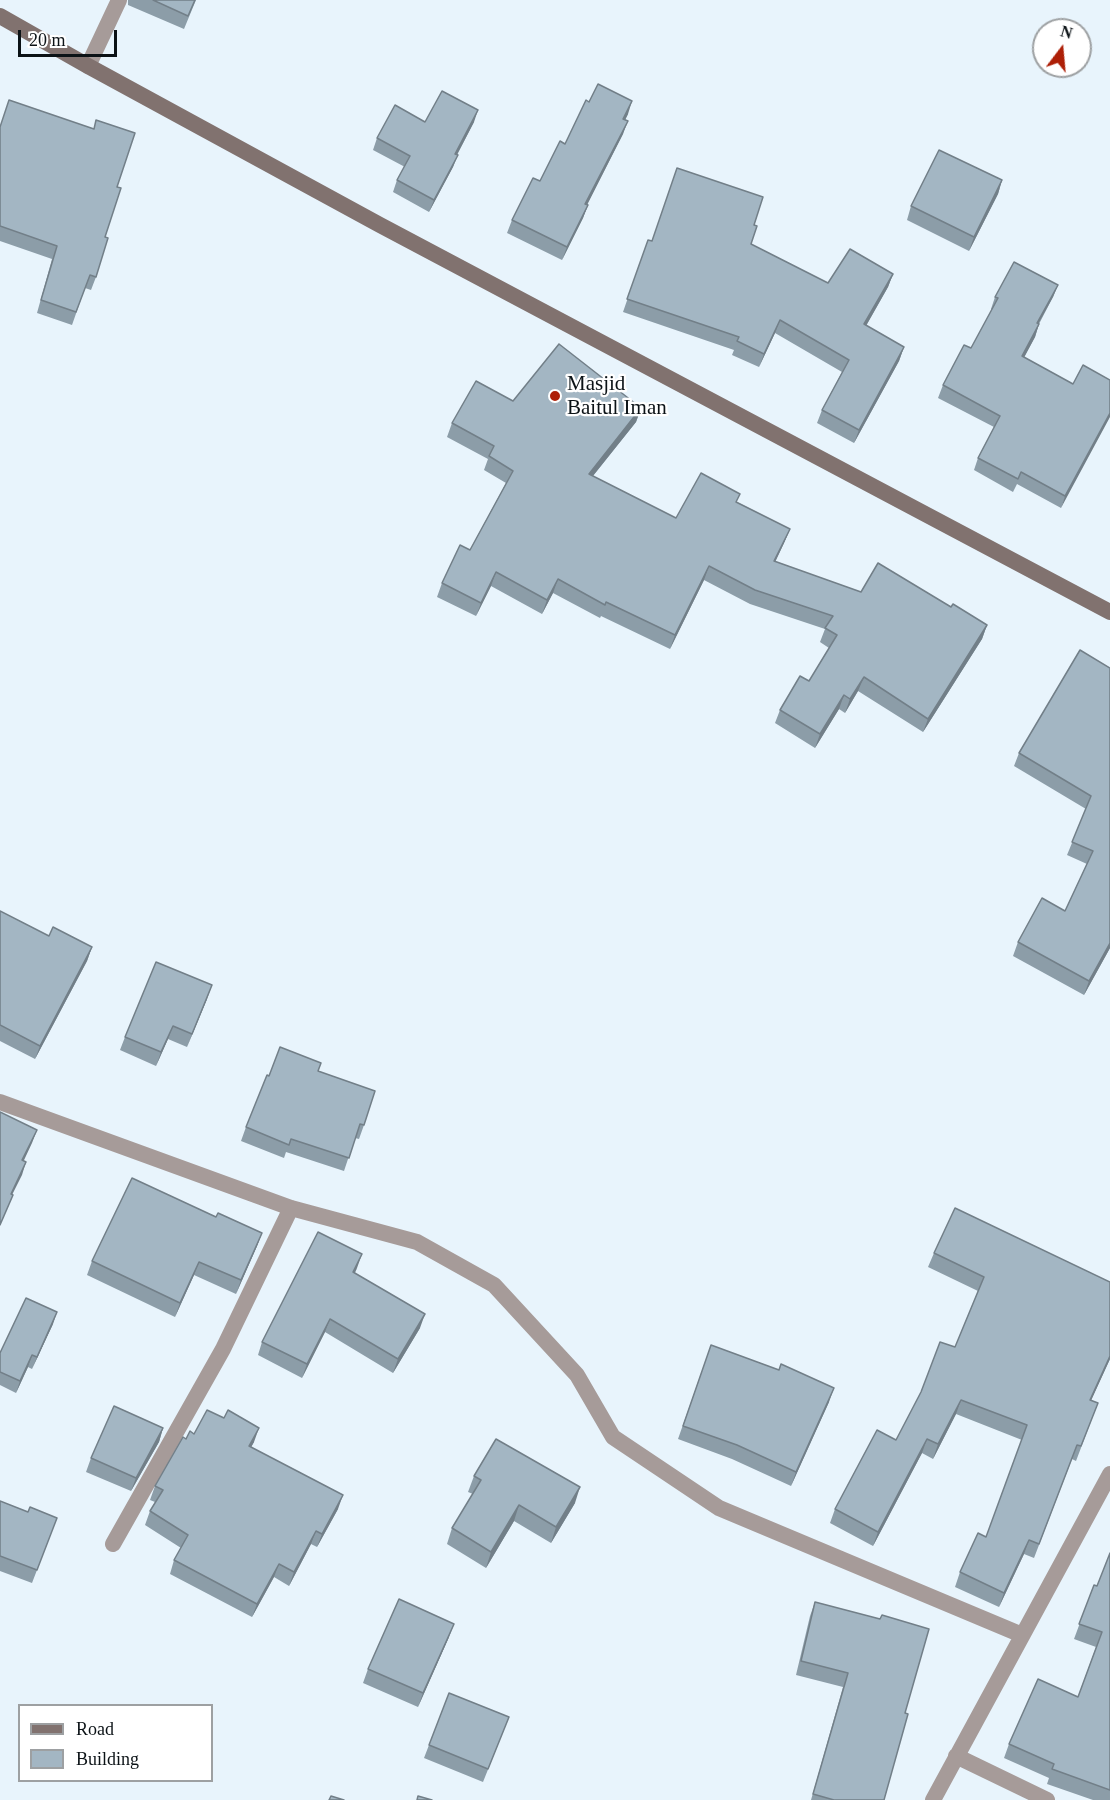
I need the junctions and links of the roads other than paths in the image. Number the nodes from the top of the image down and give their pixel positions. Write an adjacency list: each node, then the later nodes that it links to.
1 (119, 0): 3 (street)
2 (0, 16): 3 (main road)
3 (88, 66): 4 (main road)
4 (1110, 612)
5 (0, 1102): 6 (street)
6 (291, 1208): 8 (street); 9 (street)
7 (1109, 1478): 9 (street)
8 (113, 1544)
9 (1022, 1635): 10 (street)
10 (956, 1756): 11 (street); 12 (street)
11 (933, 1800)
12 (1047, 1800)

